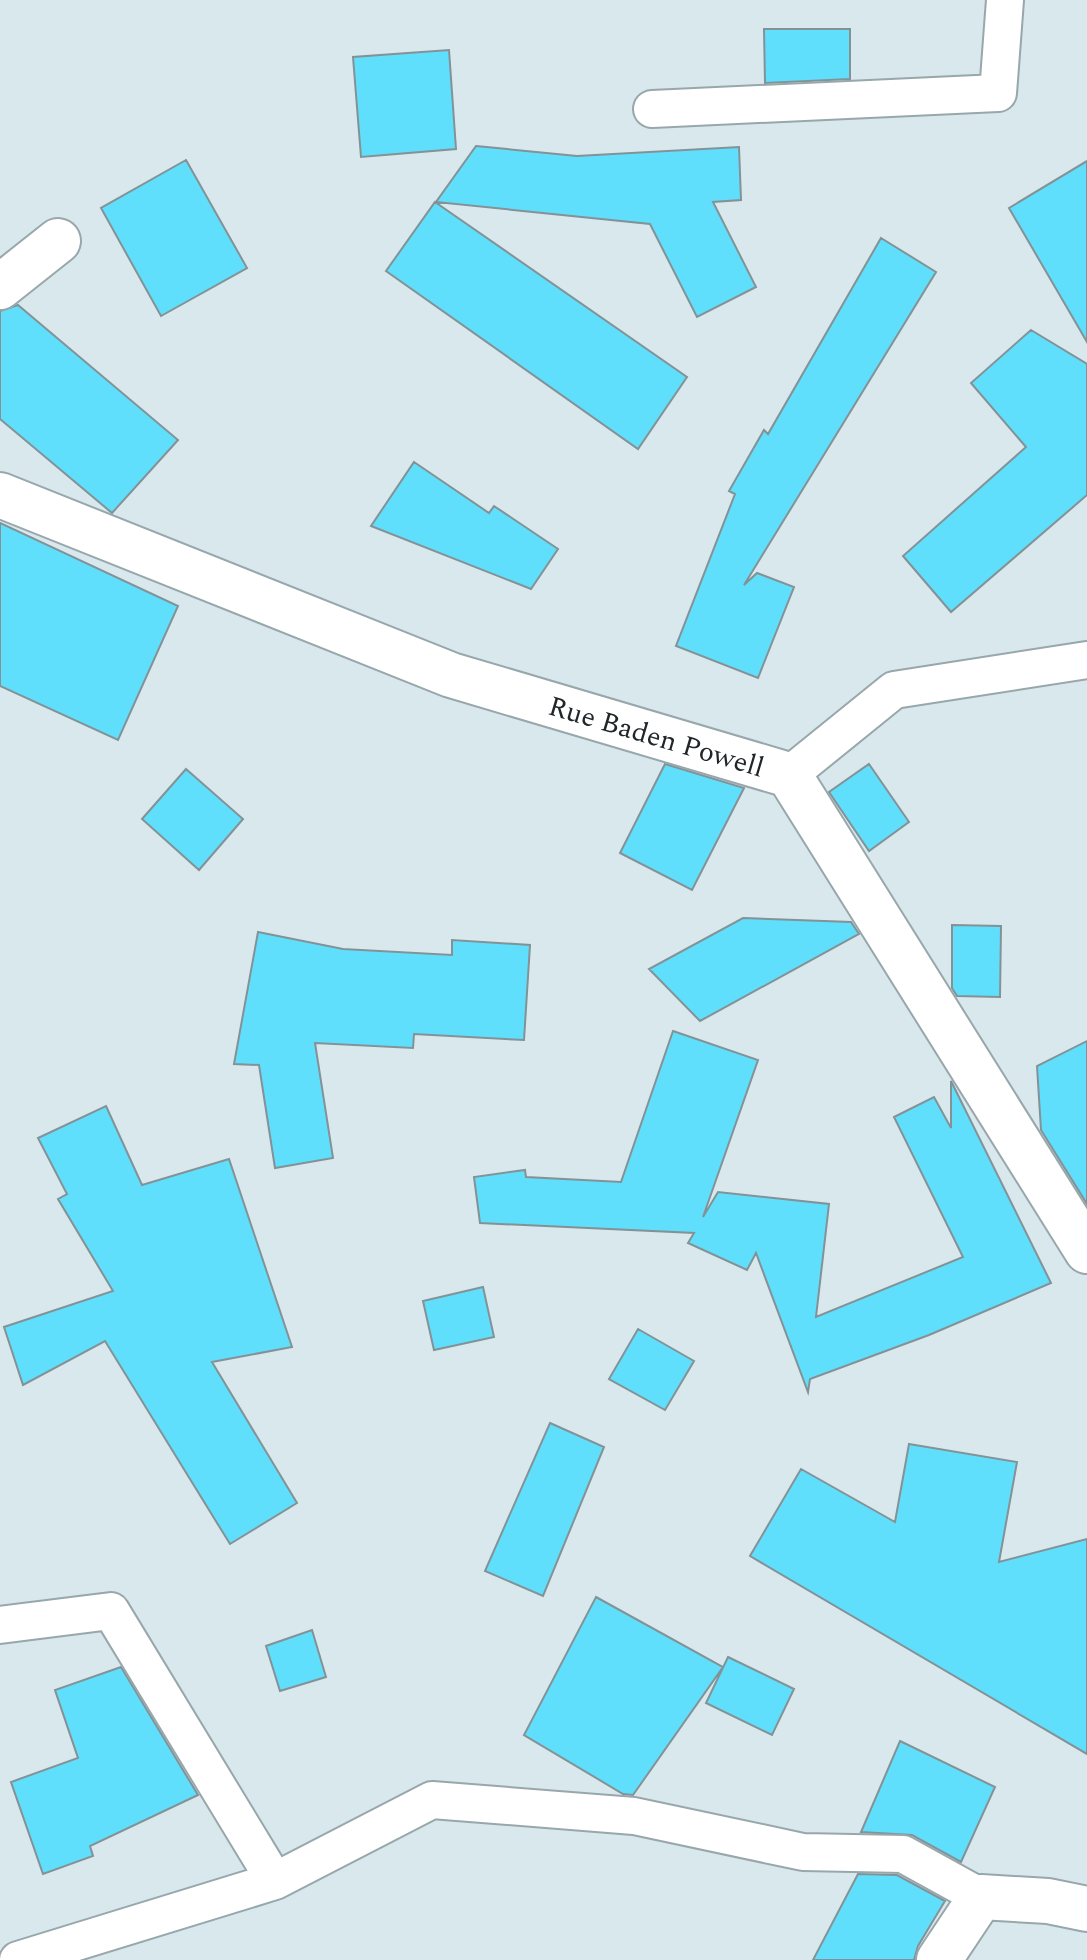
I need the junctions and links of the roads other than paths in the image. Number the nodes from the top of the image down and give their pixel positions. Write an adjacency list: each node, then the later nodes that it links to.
1 (1005, 0): 2 (lane)
2 (652, 109)
3 (58, 241): 4 (street)
4 (0, 287)
5 (0, 495): 7 (street, Rue Baden Powell)
6 (1087, 660): 7 (lane)
7 (789, 775): 8 (street, Rue Baden Powell)
8 (1087, 1251)
9 (0, 1625): 10 (lane)
10 (275, 1881): 11 (lane); 13 (lane)
11 (981, 1897): 12 (street); 14 (street)
12 (1087, 1909)
13 (18, 1960)
14 (939, 1960)

